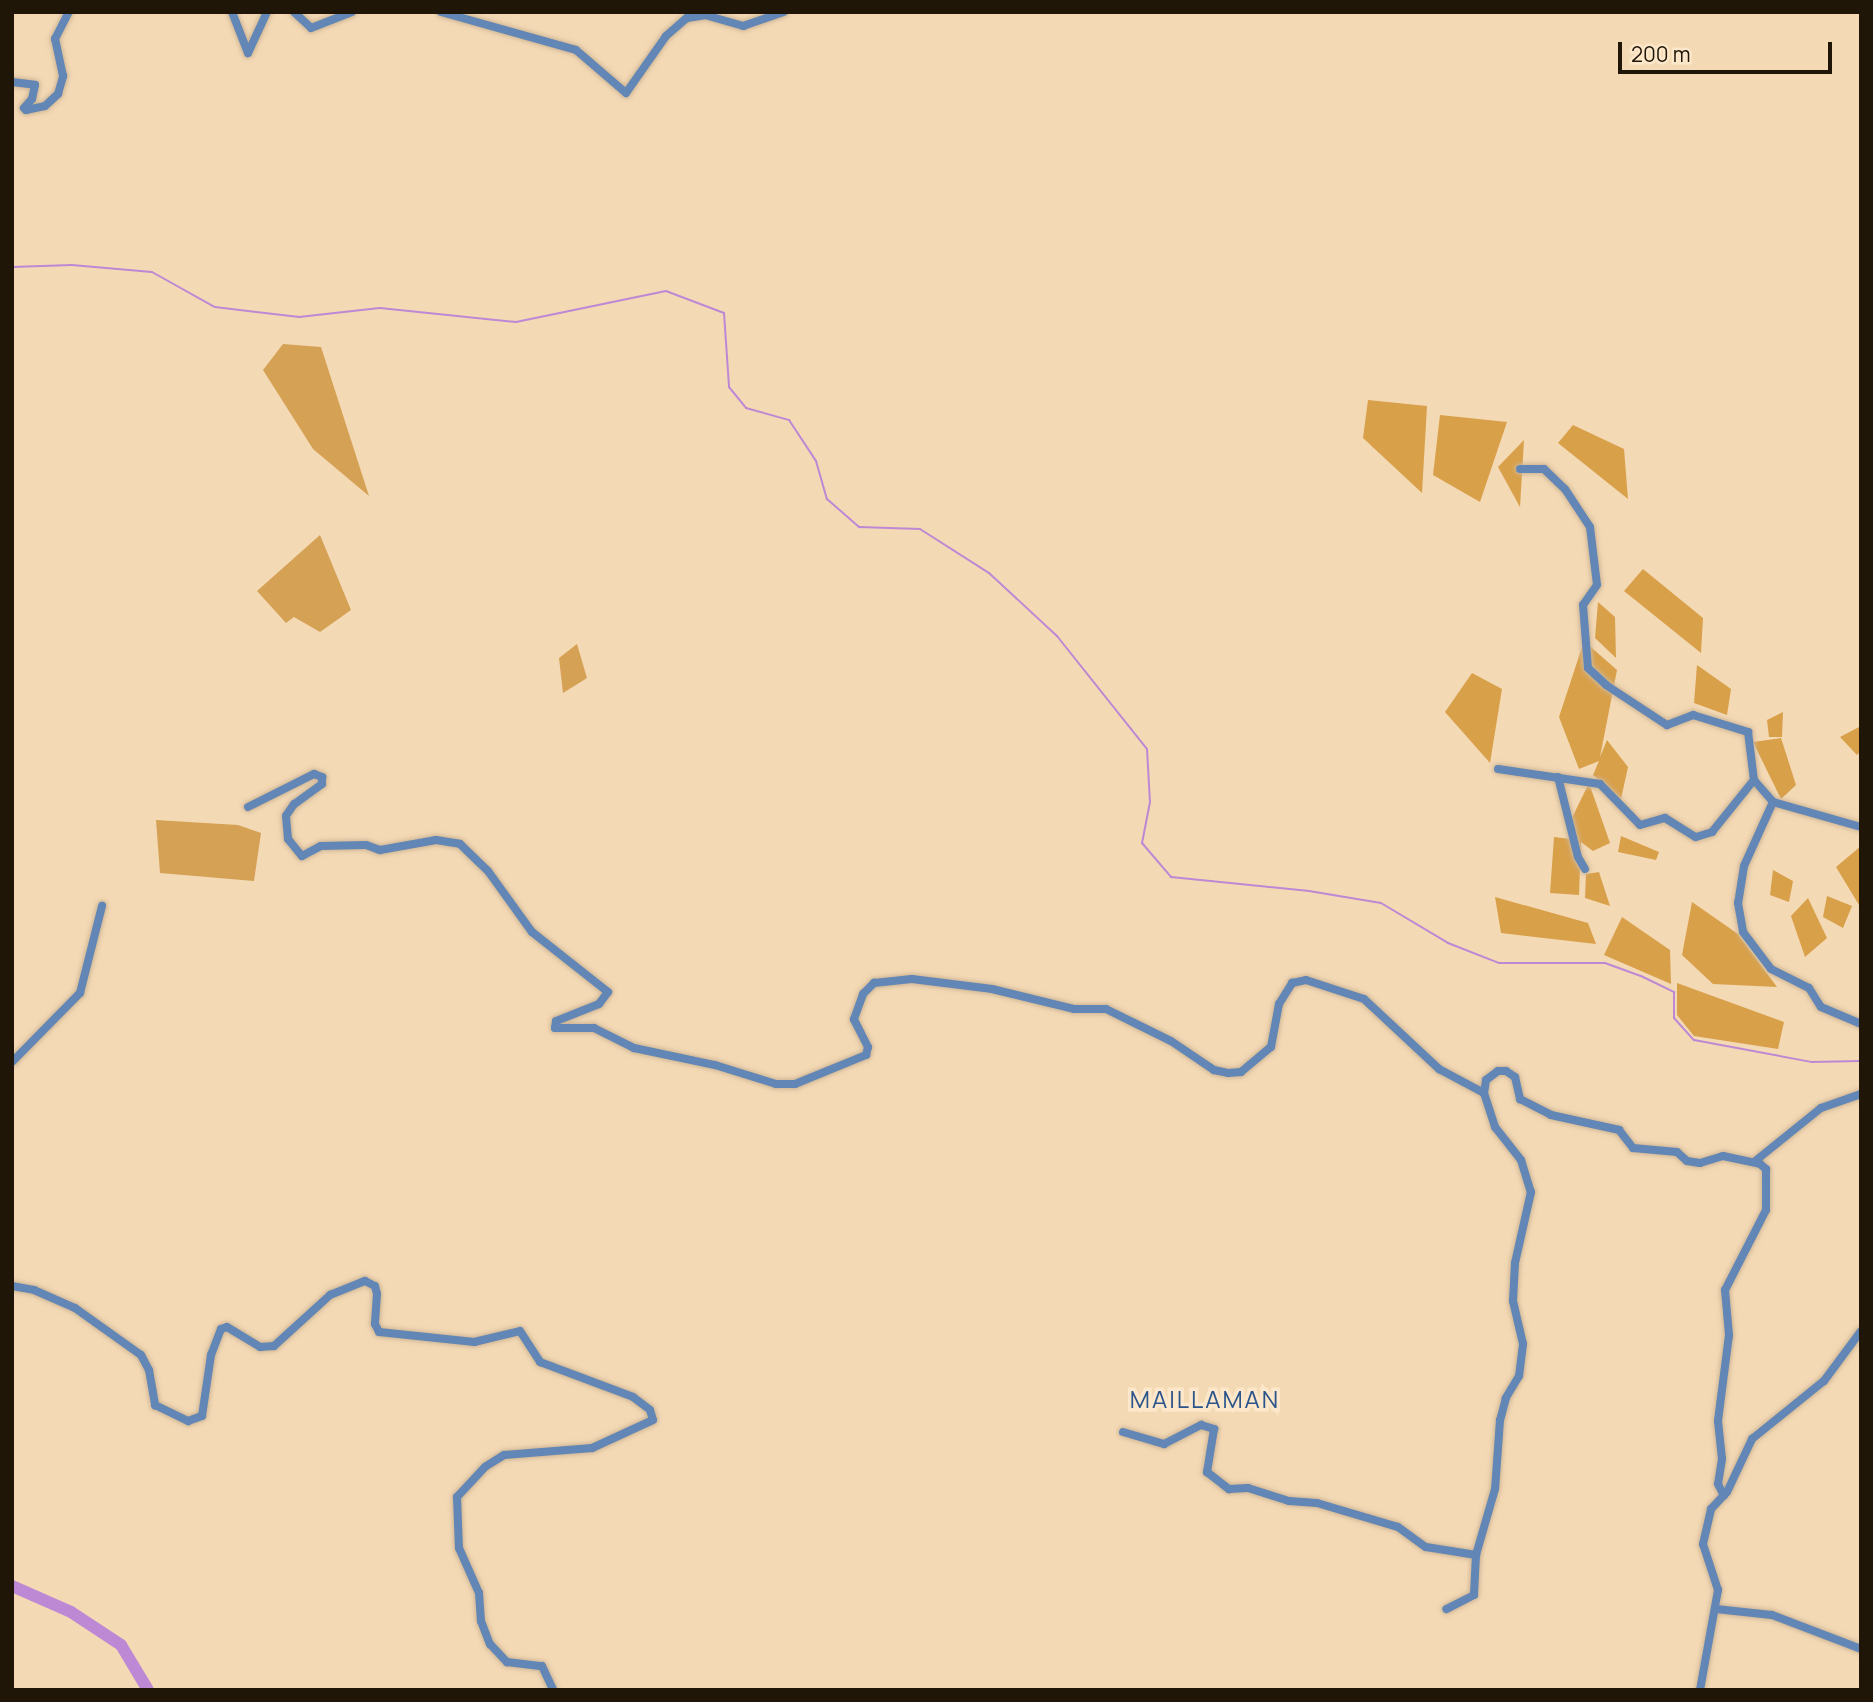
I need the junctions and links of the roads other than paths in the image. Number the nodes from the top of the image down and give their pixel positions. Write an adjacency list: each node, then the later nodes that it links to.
1 (69, 12): 8 (street)
2 (232, 12): 3 (street)
3 (267, 12)
4 (294, 12): 5 (street)
5 (352, 12)
6 (441, 12): 7 (street)
7 (784, 12)
8 (12, 82)
9 (1520, 469): 12 (street)
10 (1498, 769): 11 (street)
11 (1558, 777): 12 (street); 16 (street)
12 (1754, 780): 13 (street)
13 (1773, 802): 15 (street); 18 (street)
14 (248, 807): 20 (street)
15 (1861, 827)
16 (1585, 869)
17 (102, 906): 19 (street)
18 (1861, 1024)
19 (12, 1062)
20 (1484, 1093): 22 (street); 27 (street)
21 (1861, 1094): 22 (street)
22 (1754, 1162): 26 (street)
23 (12, 1286): 31 (street)
24 (1861, 1331): 26 (street)
25 (1122, 1433): 27 (street)
26 (1724, 1496): 29 (street)
27 (1476, 1555): 28 (street)
28 (1446, 1609)
29 (1716, 1609): 30 (street); 32 (street)
30 (1861, 1649)
31 (553, 1690)
32 (1700, 1690)

